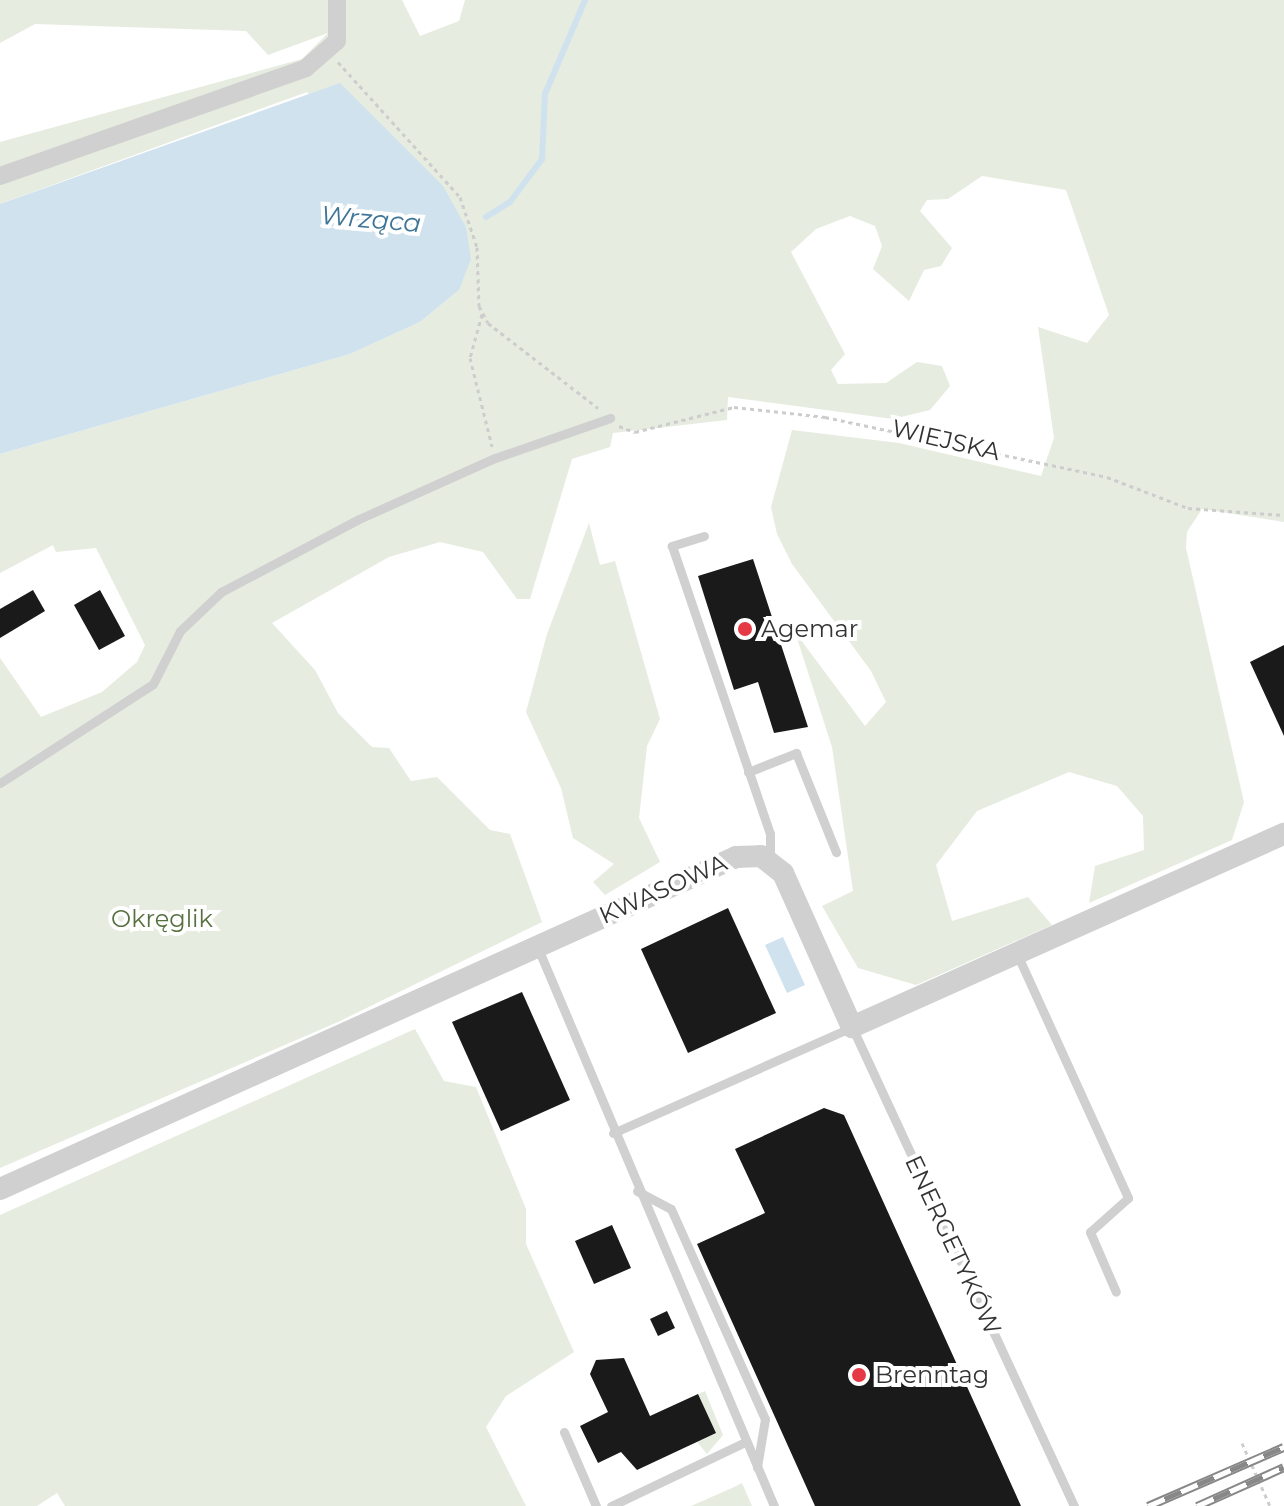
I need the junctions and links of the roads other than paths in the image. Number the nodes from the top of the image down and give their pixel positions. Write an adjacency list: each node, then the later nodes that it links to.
1 (337, 0): 2 (street)
2 (0, 176)
3 (610, 418): 6 (lane)
4 (704, 536): 5 (lane)
5 (748, 772): 8 (lane); 9 (lane)
6 (0, 783)
7 (1284, 834): 11 (street)
8 (836, 852)
9 (770, 860): 10 (street, KWASOWA); 12 (street)
10 (536, 945): 13 (lane); 14 (street, KWASOWA)
11 (1017, 954): 12 (street); 16 (lane)
12 (852, 1027): 13 (lane); 23 (lane, ENERGETYKÓW)
13 (613, 1133): 15 (lane)
14 (0, 1189)
15 (637, 1191): 18 (lane); 19 (lane)
16 (1116, 1292)
17 (564, 1432): 20 (lane)
18 (745, 1442): 19 (lane); 21 (lane)
19 (756, 1467): 22 (lane)
20 (596, 1506)
21 (611, 1506)
22 (774, 1506)
23 (1074, 1506)

